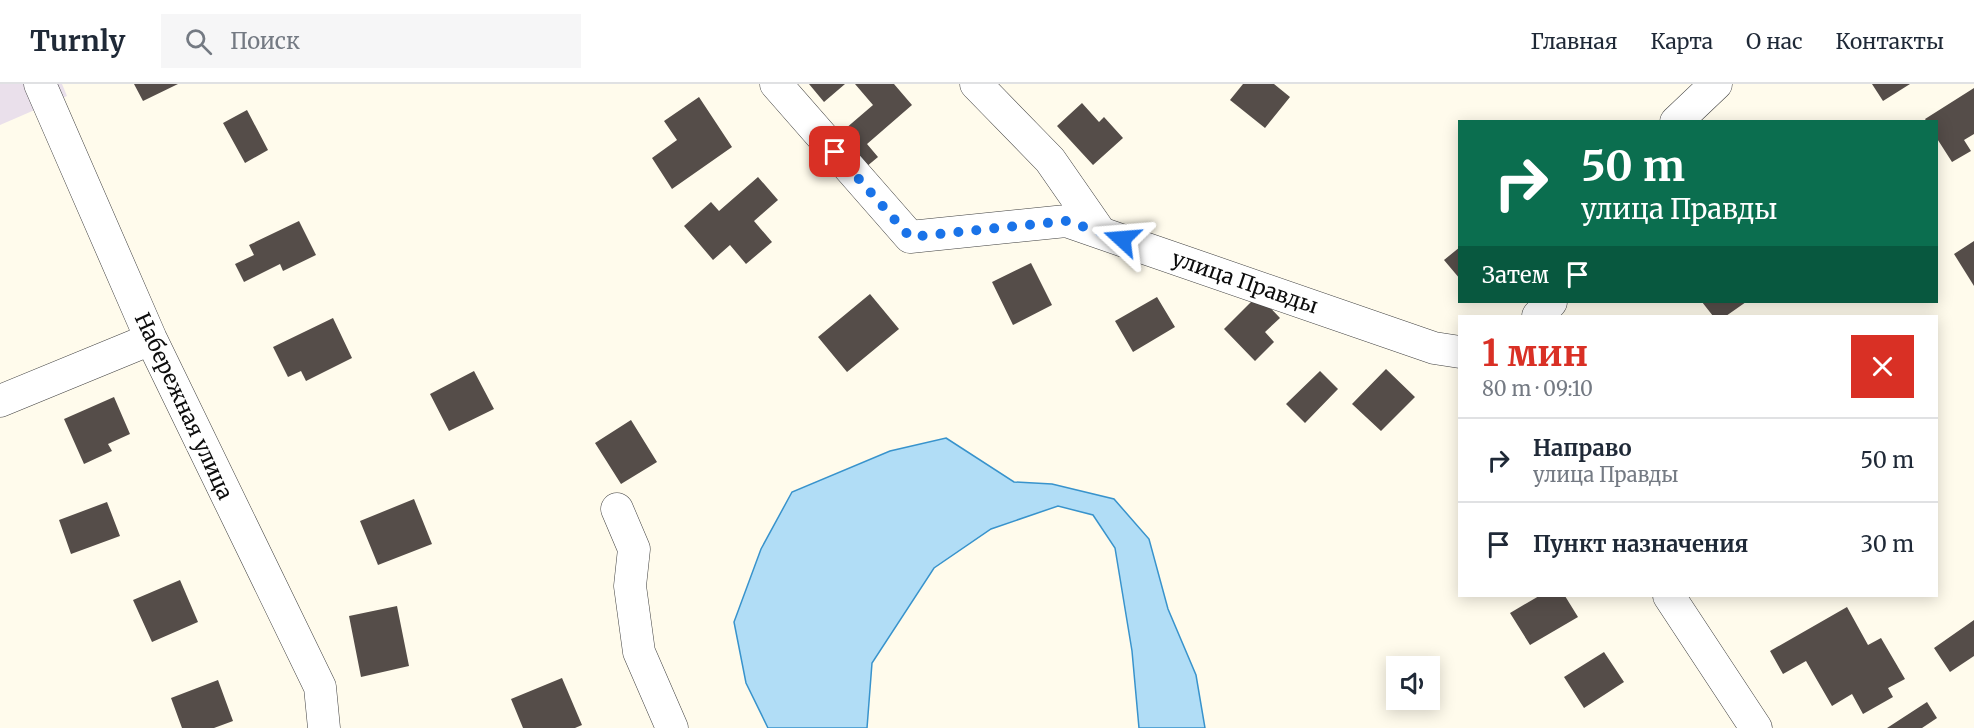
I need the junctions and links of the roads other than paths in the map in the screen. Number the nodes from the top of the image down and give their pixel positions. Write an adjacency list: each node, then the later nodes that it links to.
1 (40, 84): 9 (street, Набережная улица)
2 (776, 84): 6 (street, улица Правды)
3 (976, 84): 6 (street)
4 (1716, 84): 5 (street)
5 (1678, 120)
6 (1100, 232): 10 (street, улица Правды)
7 (1550, 303): 8 (street)
8 (1539, 315)
9 (151, 339): 11 (street); 14 (street, Набережная улица)
10 (1458, 352)
11 (0, 401)
12 (617, 509): 15 (street)
13 (1670, 597): 16 (street)
14 (324, 728)
15 (672, 728)
16 (1756, 728)

